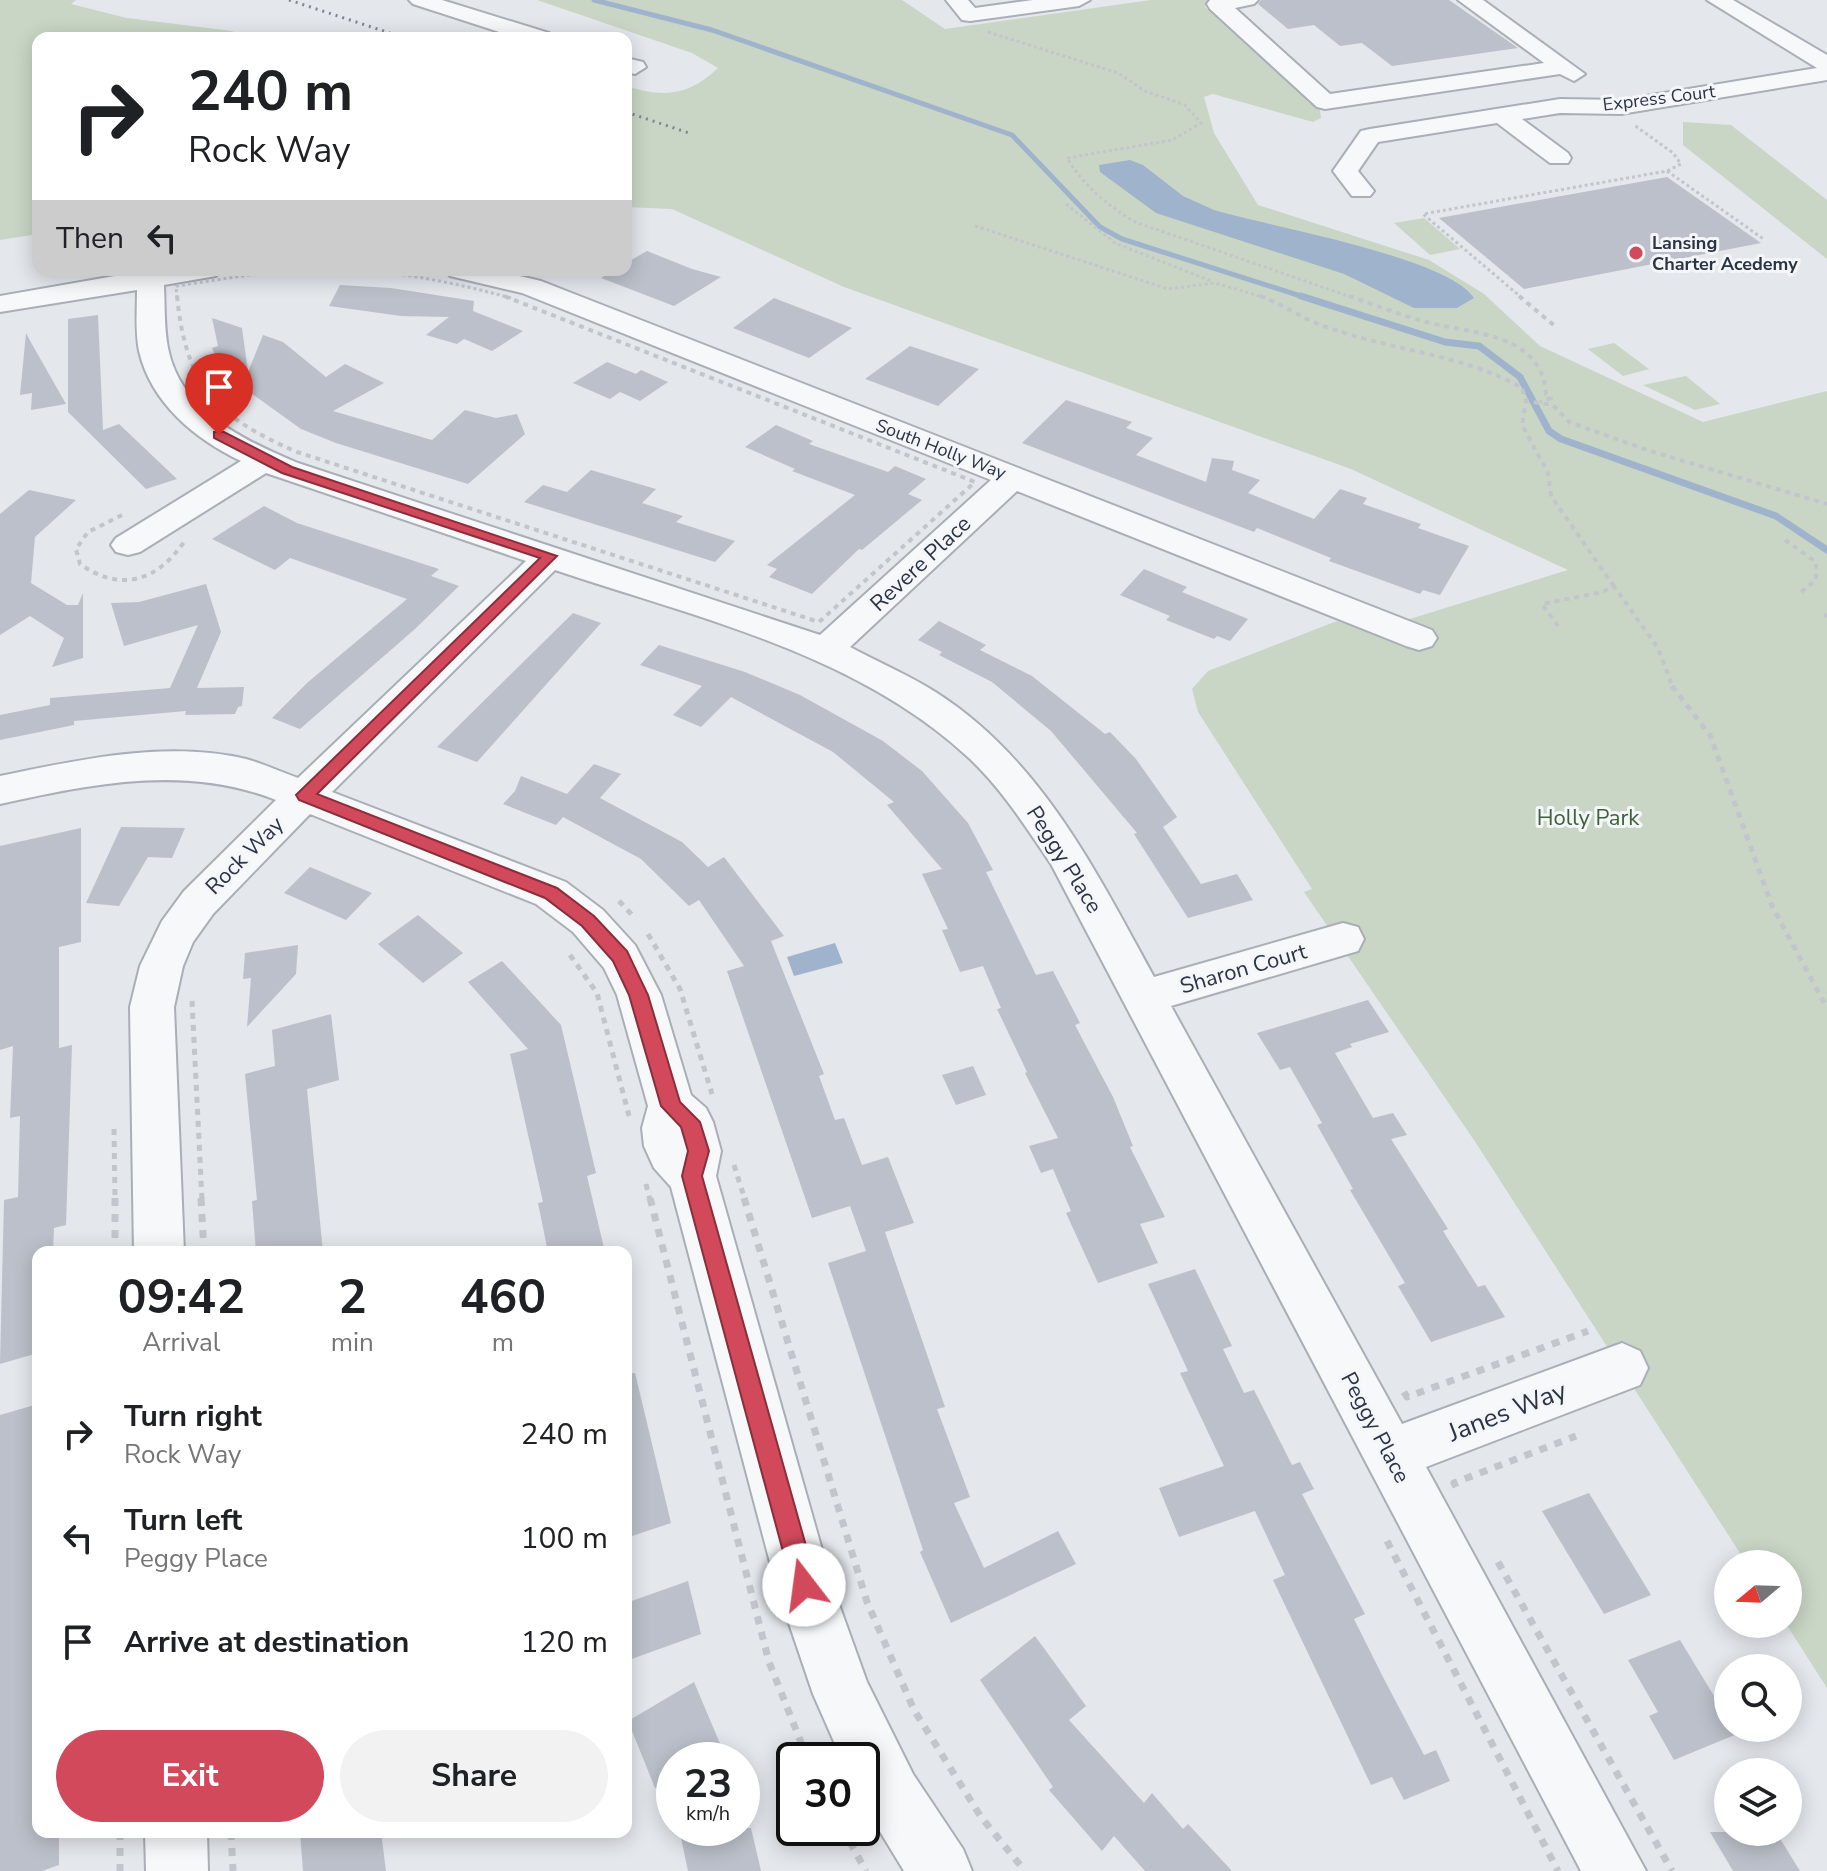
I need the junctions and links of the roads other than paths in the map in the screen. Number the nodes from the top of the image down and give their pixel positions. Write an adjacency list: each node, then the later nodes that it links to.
1 (420, 0): 7 (street)
2 (1079, 0): 6 (street)
3 (1247, 0): 12 (street)
4 (1469, 0): 8 (street)
5 (1718, 0): 9 (street)
6 (964, 7)
7 (522, 32)
8 (1543, 52): 10 (street); 12 (street)
9 (1827, 64)
10 (1564, 67): 12 (street); 13 (street)
11 (1827, 73): 13 (street, Express Court)
12 (1310, 88)
13 (1632, 112): 14 (street, Express Court)
14 (1495, 116): 15 (street); 16 (street, Express Court)
15 (1559, 158)
16 (1361, 191)
17 (164, 276): 19 (street)
18 (485, 276): 22 (street, South Holly Way)
19 (150, 278): 20 (street); 21 (street, Peggy Place)
20 (0, 304)
21 (263, 461): 23 (street); 24 (street, Peggy Place)
22 (1013, 477): 25 (street, South Holly Way); 26 (street, Revere Place)
23 (128, 545)
24 (550, 556): 26 (street, Peggy Place); 28 (street, Rock Way)
25 (1419, 638)
26 (826, 649): 30 (street, Peggy Place)
27 (0, 790): 28 (street)
28 (305, 795): 31 (street, Rock Way); 36 (street)
29 (1343, 939): 30 (street, Sharon Court)
30 (1144, 997): 33 (street, Peggy Place)
31 (159, 1246)
32 (1605, 1349): 33 (street, Janes Way)
33 (1391, 1454): 37 (street, Peggy Place)
34 (176, 1838): 35 (street)
35 (177, 1871)
36 (941, 1871)
37 (1615, 1871)

